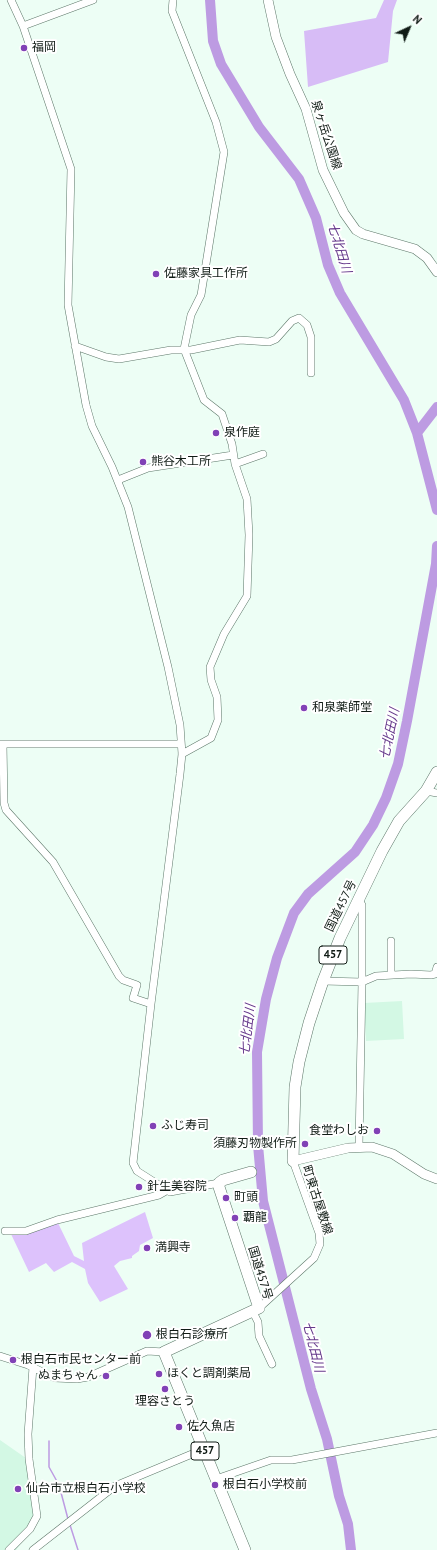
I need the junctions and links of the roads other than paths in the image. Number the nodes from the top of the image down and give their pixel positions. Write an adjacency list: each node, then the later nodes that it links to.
1 (11, 0): 5 (street)
2 (94, 0): 5 (street)
3 (173, 0): 8 (street)
4 (268, 0): 6 (main road, 泉ヶ岳公園線)
5 (23, 26): 7 (street)
6 (437, 272)
7 (75, 346): 8 (street); 13 (street)
8 (184, 349): 9 (street); 11 (street)
9 (311, 373)
10 (263, 454): 12 (street)
11 (233, 455): 12 (street); 13 (street)
12 (235, 464): 16 (street)
13 (118, 480): 15 (street)
14 (1, 744): 15 (street); 26 (street)
15 (181, 744): 16 (street)
16 (182, 754): 26 (street)
17 (437, 772): 18 (highway, 国道457号 / 457)
18 (426, 791): 19 (street); 20 (highway, 国道457号 / 457)
19 (437, 793)
20 (359, 900): 24 (highway, 国道457号 / 457); 25 (street)
21 (391, 941): 23 (street)
22 (437, 967): 23 (street)
23 (391, 975): 25 (street)
24 (323, 981): 25 (street); 28 (highway, 国道457号 / 457)
25 (362, 982): 27 (street)
26 (150, 1004): 32 (street)
27 (359, 1146): 28 (main road); 30 (main road)
28 (293, 1161): 34 (street, 町東古屋敷線)
29 (252, 1172): 31 (highway)
30 (437, 1179)
31 (219, 1183): 32 (street); 34 (highway, 国道457号)
32 (166, 1191): 33 (street)
33 (5, 1231)
34 (256, 1310): 35 (highway, 国道457号); 37 (street)
35 (164, 1352): 38 (street); 40 (highway, 457)
36 (0, 1356): 38 (street)
37 (272, 1364)
38 (33, 1367): 42 (street)
39 (437, 1433): 41 (street)
40 (204, 1449): 41 (highway, 457); 43 (street)
41 (216, 1479): 44 (highway, 457)
42 (9, 1550)
43 (32, 1550)
44 (245, 1550)

